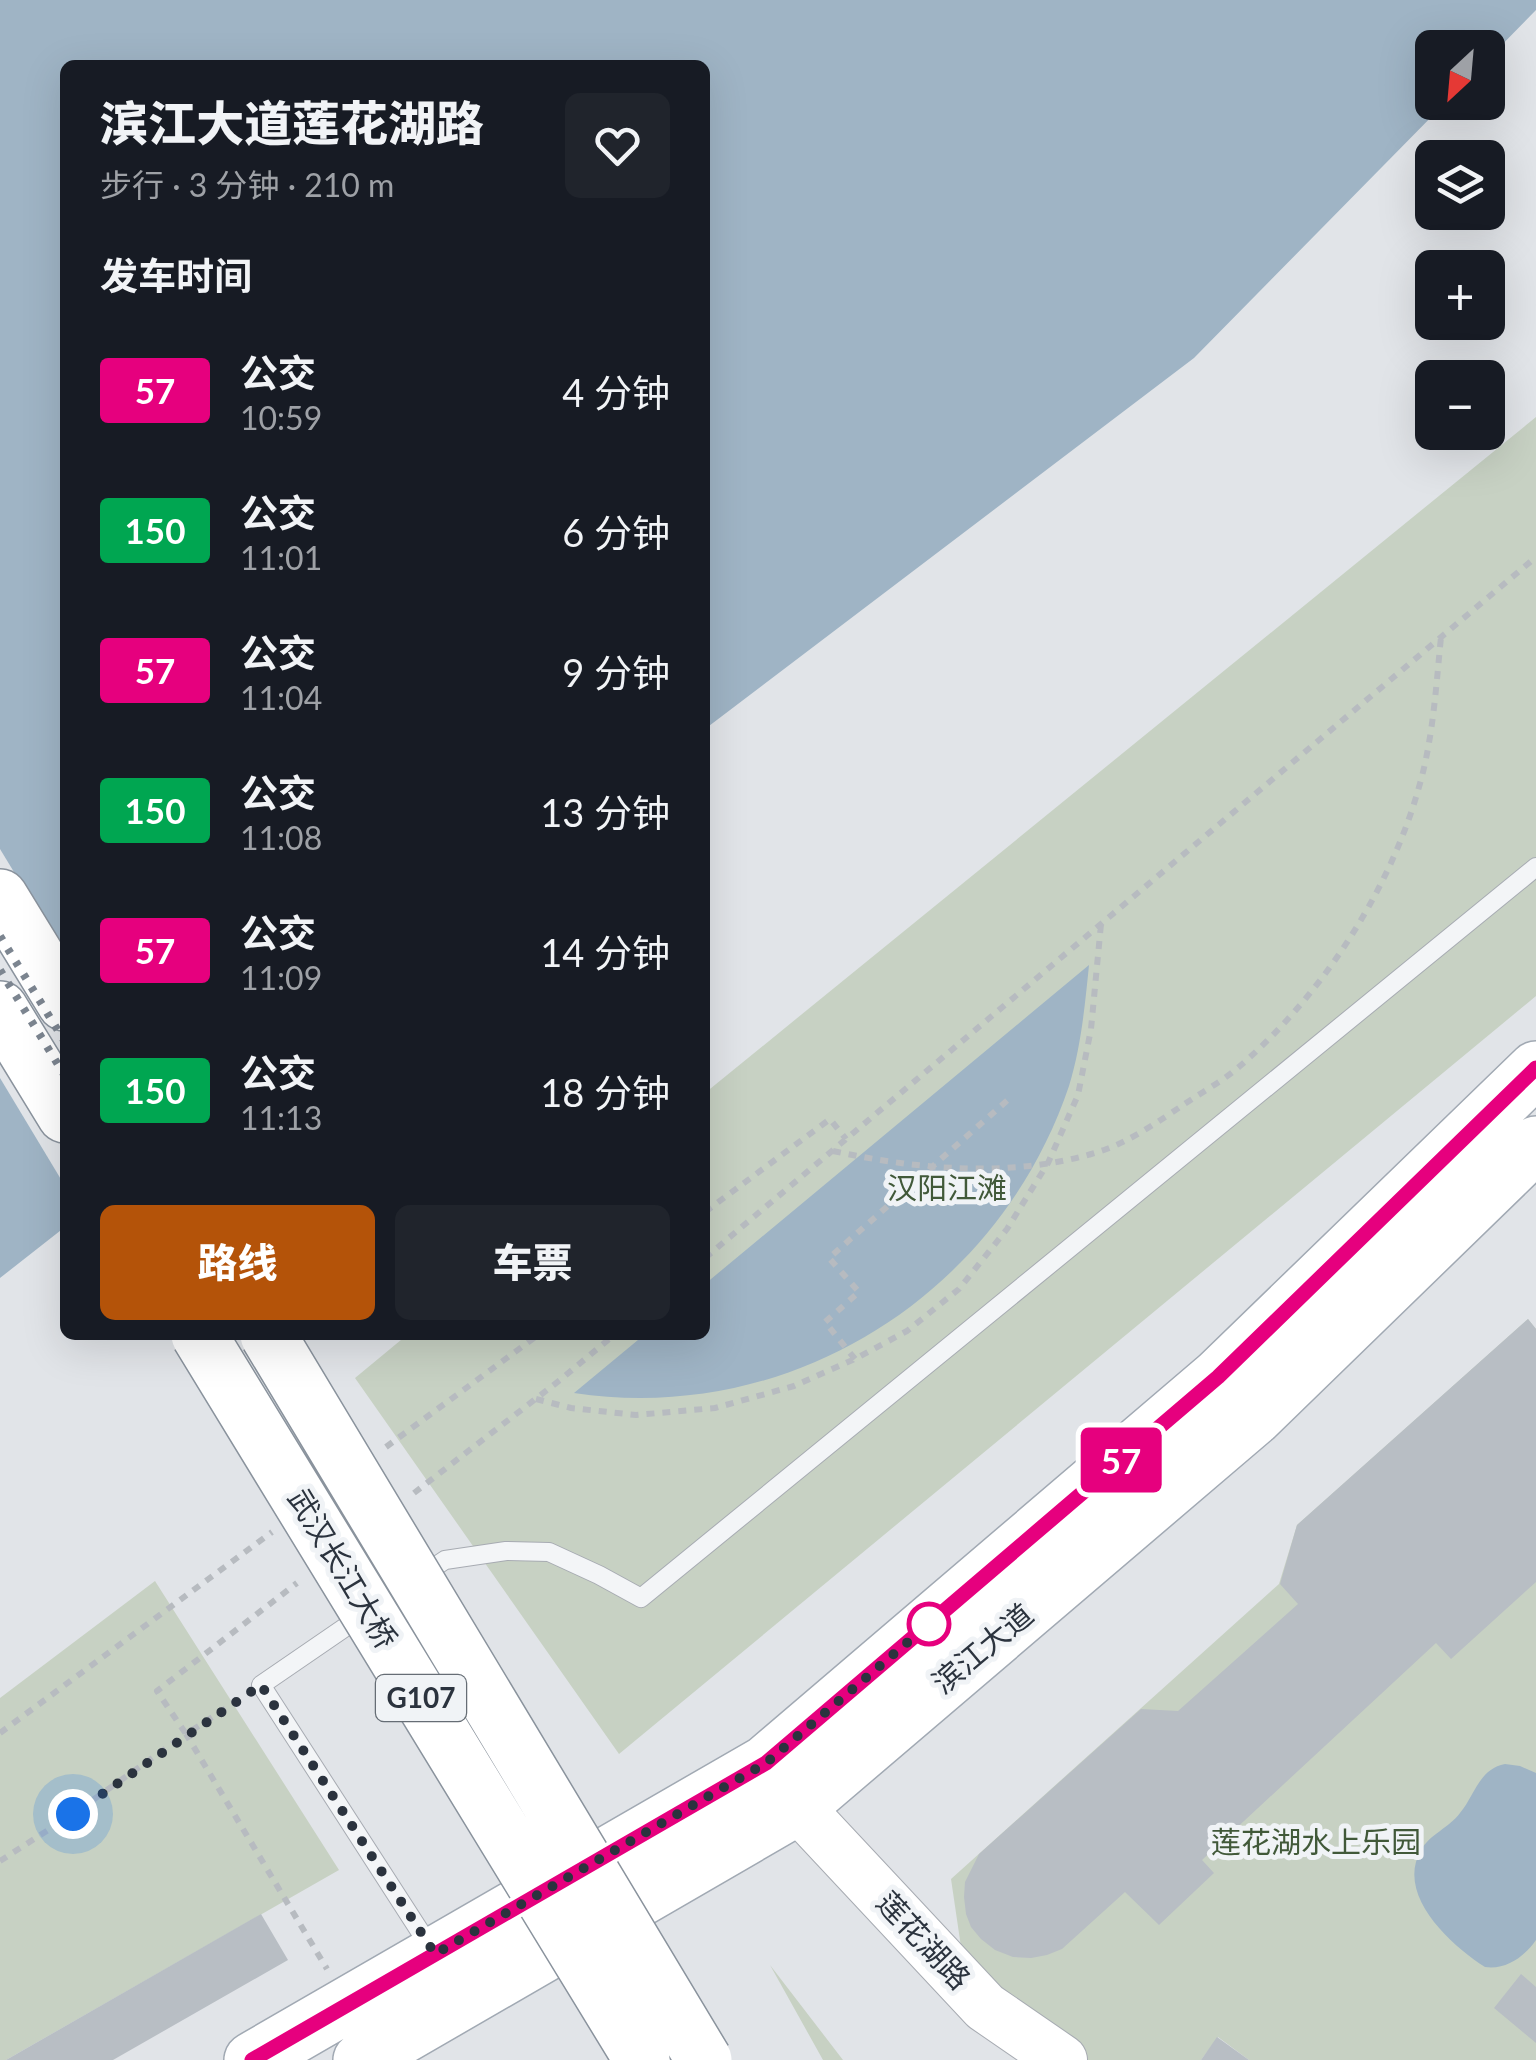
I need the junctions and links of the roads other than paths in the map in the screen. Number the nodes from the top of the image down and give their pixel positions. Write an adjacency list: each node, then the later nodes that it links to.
1 (1536, 868): 11 (lane)
2 (0, 897): 3 (main road)
3 (60, 995)
4 (0, 1008): 6 (main road)
5 (1536, 1068): 11 (main road, 滨江大道)
6 (60, 1107)
7 (1536, 1144): 10 (main road, 滨江大道)
8 (202, 1340): 14 (main road, 武汉长江大桥 / G107, bridge)
9 (271, 1340): 15 (main road, 武汉长江大桥 / G107, bridge)
10 (798, 1807): 13 (main road, 滨江大道); 16 (street, 莲花湖路)
11 (435, 1954): 12 (main road, 滨江大道)
12 (252, 2060)
13 (360, 2060)
14 (642, 2060)
15 (704, 2060)
16 (1062, 2060)

